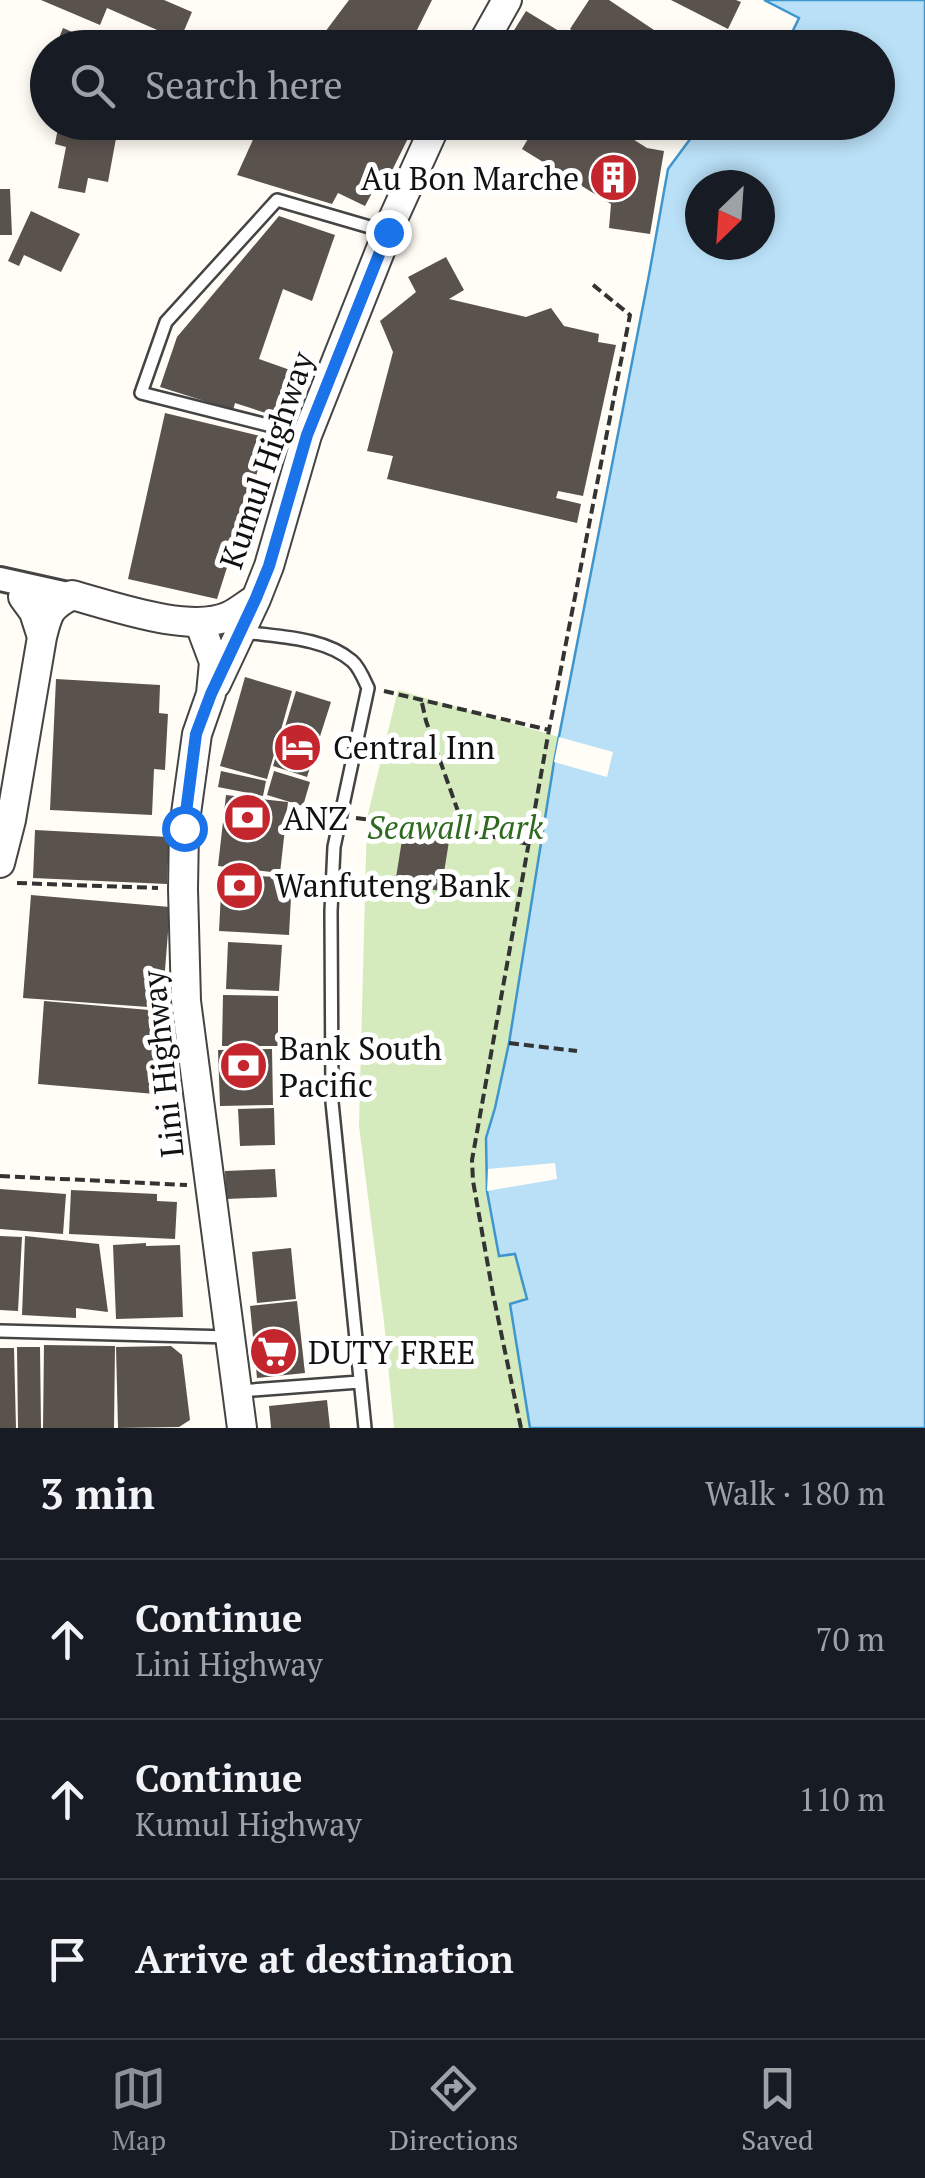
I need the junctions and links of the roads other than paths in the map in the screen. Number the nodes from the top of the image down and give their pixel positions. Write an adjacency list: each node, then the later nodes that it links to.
1 (507, 0): 2 (street)
2 (490, 30)
3 (430, 140): 4 (street, Kumul Highway)
4 (388, 232): 5 (street, Kumul Highway); 5 (lane)
5 (307, 435): 7 (street, Kumul Highway)
6 (8, 585): 8 (street); 11 (street)
7 (256, 598): 9 (street); 10 (street, Lini Highway)
8 (64, 600): 9 (street); 11 (street)
9 (199, 622): 12 (street, Lini Highway)
10 (240, 631): 12 (street, Lini Highway); 16 (lane)
11 (42, 637): 13 (street)
12 (211, 694): 15 (street, Lini Highway)
13 (9, 874)
14 (0, 1331): 15 (lane)
15 (230, 1338): 17 (street, Lini Highway)
16 (360, 1382): 17 (lane); 19 (lane)
17 (239, 1391): 18 (street, Lini Highway)
18 (242, 1428)
19 (365, 1428)

